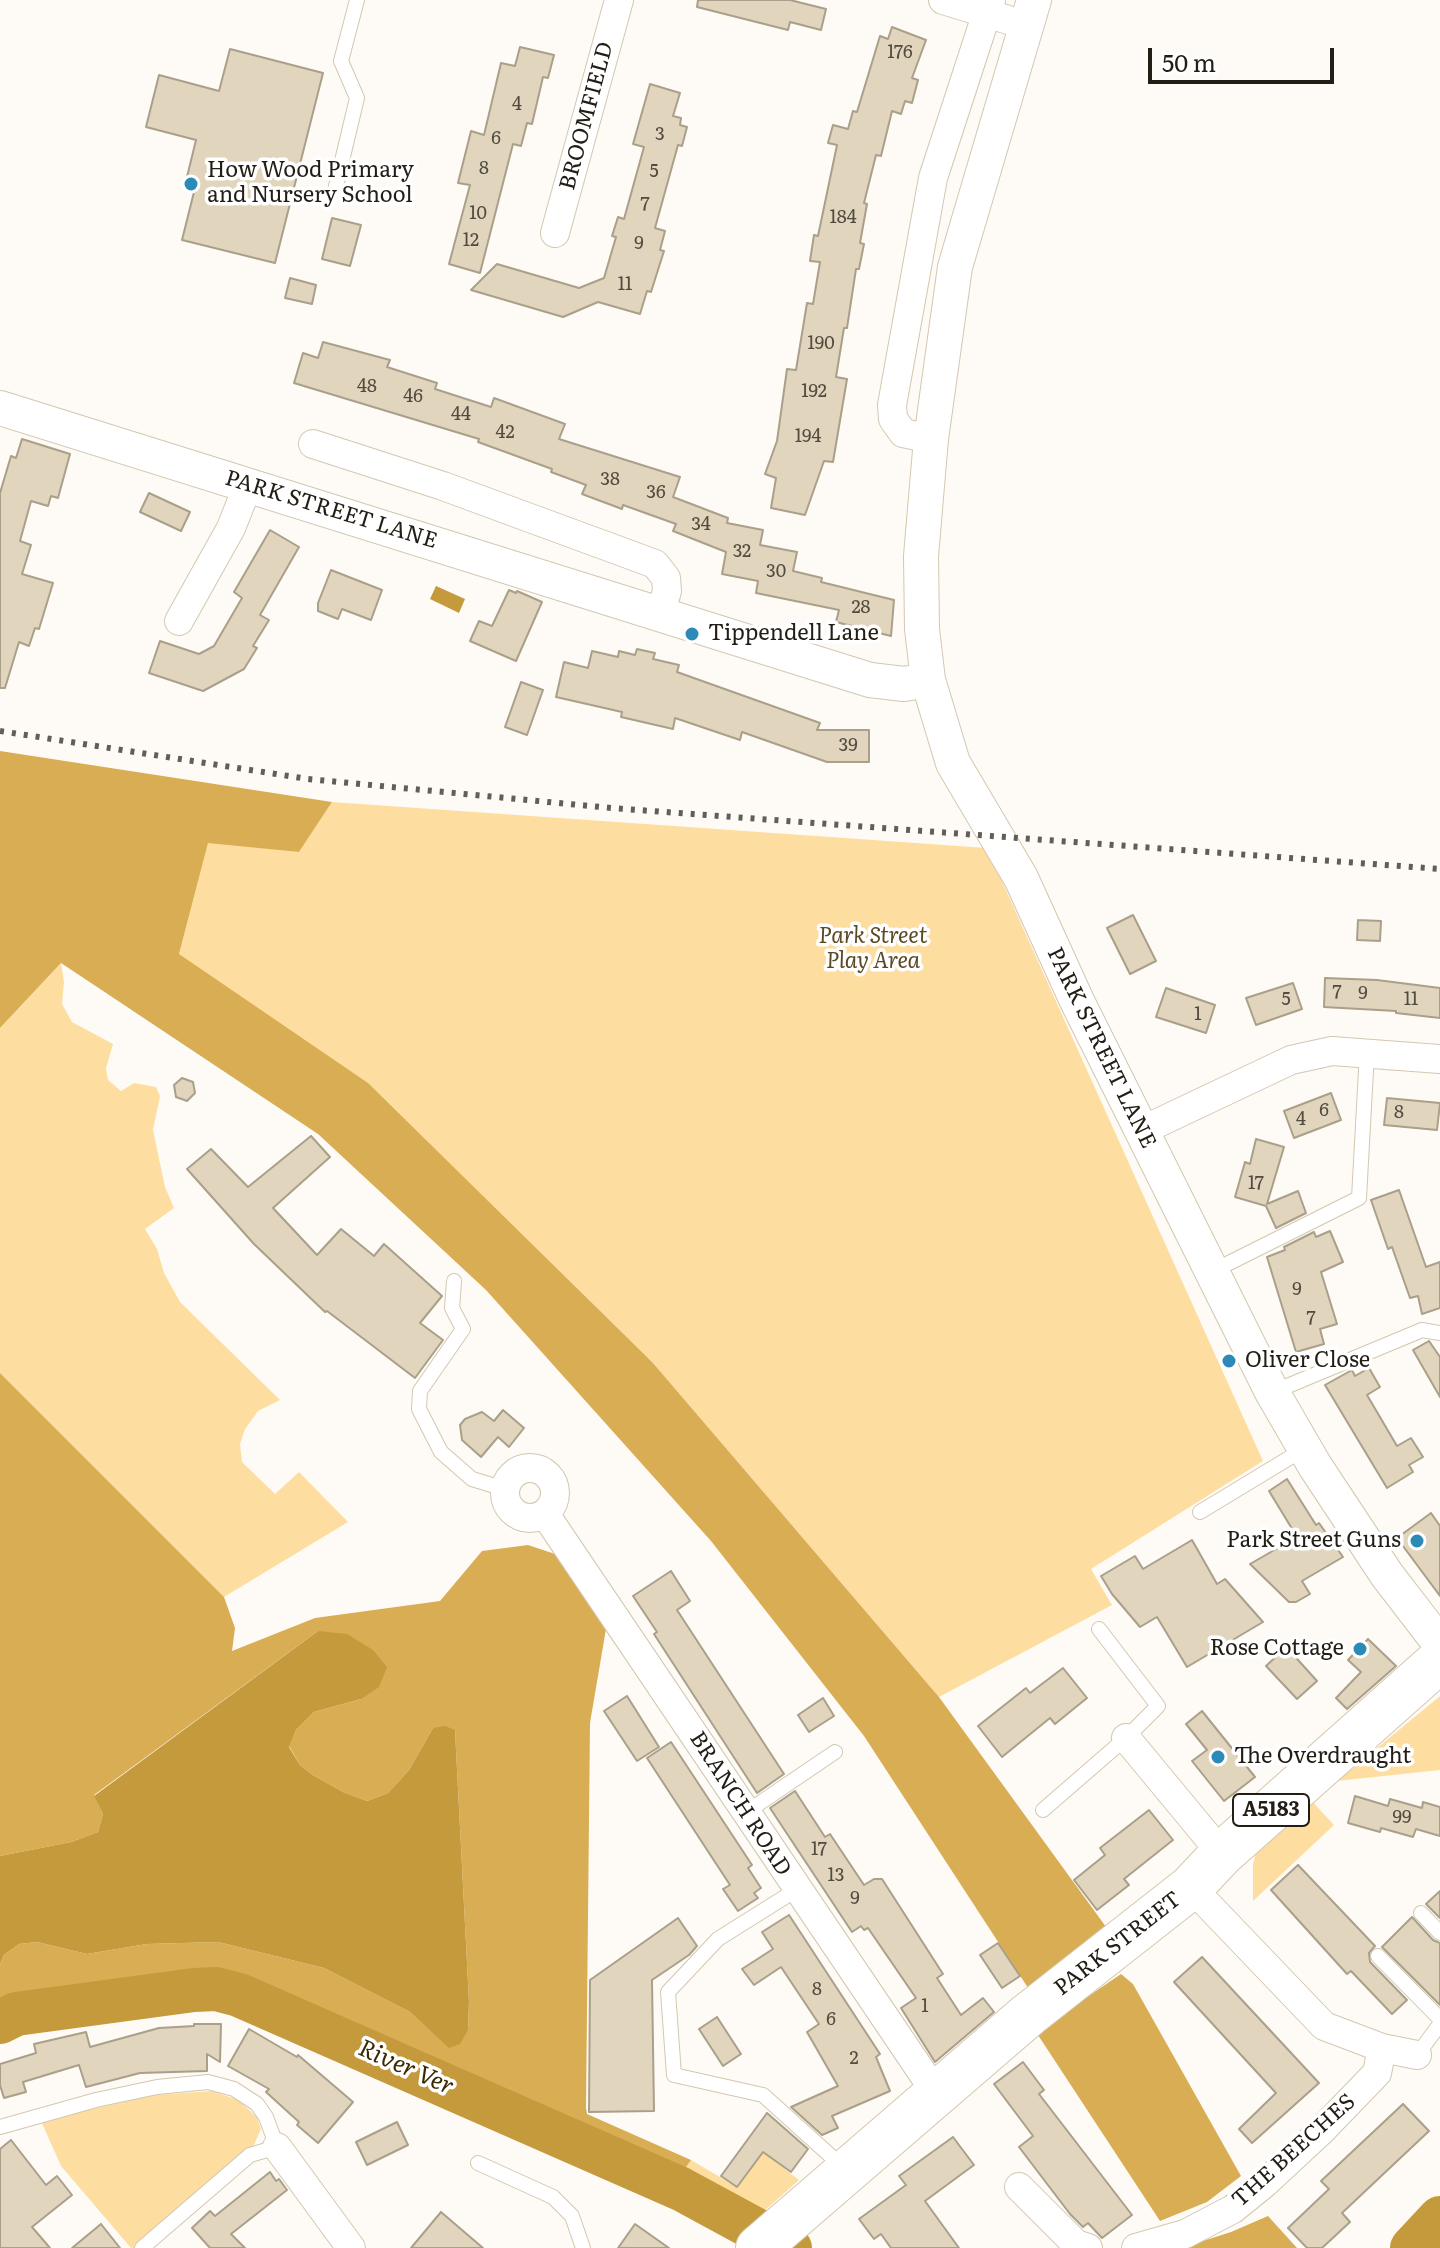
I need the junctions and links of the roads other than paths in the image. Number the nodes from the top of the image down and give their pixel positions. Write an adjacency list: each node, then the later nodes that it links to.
1 (357, 0): 6 (lane)
2 (619, 0): 7 (street, BROOMFIELD)
3 (943, 0): 4 (street)
4 (988, 6): 5 (street); 9 (street)
5 (1030, 12): 9 (street)
6 (336, 186)
7 (555, 233)
8 (0, 408): 11 (street, PARK STREET LANE)
9 (931, 439): 14 (street)
10 (313, 444): 12 (street)
11 (248, 485): 12 (street, PARK STREET LANE); 13 (street)
12 (660, 615): 14 (street, PARK STREET LANE)
13 (179, 621)
14 (928, 680): 17 (street, PARK STREET LANE)
15 (1367, 1052): 16 (street); 17 (street); 18 (lane)
16 (1440, 1059)
17 (1141, 1131): 18 (street, PARK STREET LANE)
18 (1210, 1272): 21 (street, PARK STREET LANE)
19 (454, 1281): 23 (lane)
20 (1440, 1333): 21 (lane)
21 (1272, 1392): 22 (street, PARK STREET LANE)
22 (1305, 1449): 24 (lane); 27 (street, PARK STREET LANE)
23 (505, 1489): 25 (street); 25 (street)
24 (1200, 1512)
25 (545, 1514): 32 (street, BRANCH ROAD)
26 (1099, 1629): 29 (lane)
27 (1440, 1644)
28 (1440, 1660): 33 (main road, PARK STREET / A5183)
29 (1126, 1738): 31 (lane); 33 (street)
30 (835, 1752): 32 (lane)
31 (1043, 1810)
32 (748, 1811): 35 (street, BRANCH ROAD)
33 (1222, 1854): 34 (main road, PARK STREET / A5183)
34 (1191, 1887): 40 (street); 42 (main road, PARK STREET / A5183)
35 (796, 1890): 42 (street, BRANCH ROAD); 46 (lane)
36 (1421, 1913): 37 (lane)
37 (1440, 1933)
38 (1378, 1956): 39 (lane)
39 (1440, 2022): 41 (lane)
40 (1382, 2048): 41 (street); 53 (street, THE BEECHES)
41 (1417, 2055)
42 (936, 2093): 46 (main road, PARK STREET / A5183)
43 (0, 2127): 44 (lane)
44 (277, 2147): 49 (street); 50 (lane)
45 (478, 2163): 51 (lane)
46 (846, 2170): 48 (main road, PARK STREET / A5183)
47 (1019, 2187): 52 (street)
48 (774, 2234)
49 (349, 2247)
50 (142, 2248)
51 (583, 2248)
52 (1088, 2248)
53 (1136, 2248)

